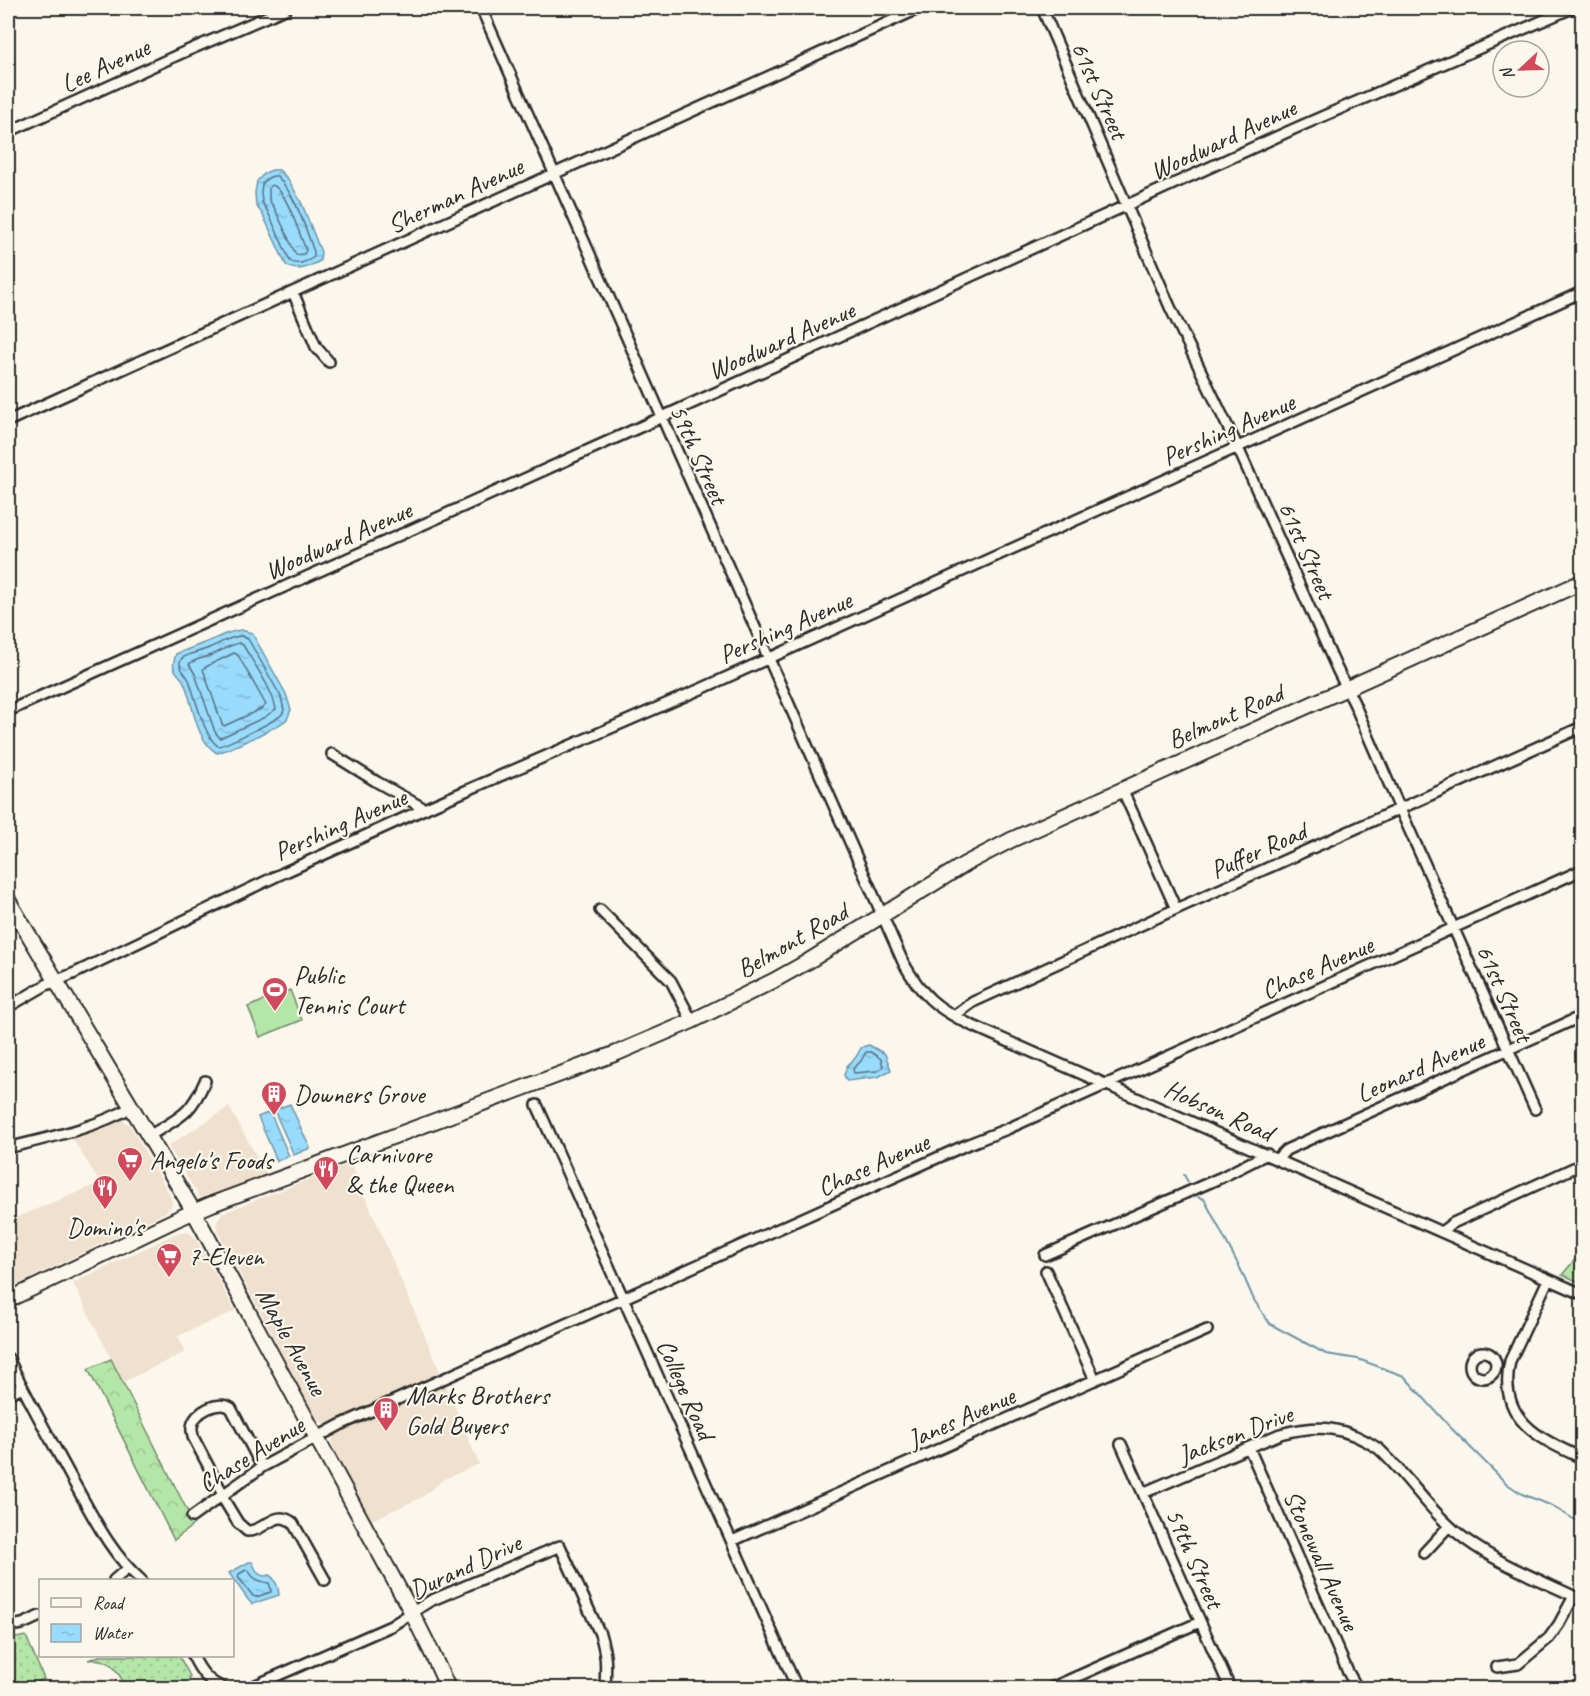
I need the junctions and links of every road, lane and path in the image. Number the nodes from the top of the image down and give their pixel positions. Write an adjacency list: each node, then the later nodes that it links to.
1 (287, 8): 6 (street, Lee Avenue)
2 (482, 8): 7 (street, 59th Street)
3 (920, 8): 7 (street, Sherman Avenue)
4 (1041, 8): 8 (street, 61st Street)
5 (1572, 8): 8 (street, Woodward Avenue)
6 (8, 132)
7 (554, 173): 9 (street, Sherman Avenue); 12 (street, 59th Street)
8 (1128, 205): 12 (street, Woodward Avenue); 14 (street, 61st Street)
9 (293, 292): 11 (street); 13 (street, Sherman Avenue)
10 (1582, 292): 14 (street, Pershing Avenue)
11 (328, 362)
12 (660, 418): 16 (street, 59th Street); 18 (street, Woodward Avenue)
13 (8, 421)
14 (1238, 448): 16 (street, Pershing Avenue); 17 (street, 61st Street)
15 (1582, 582): 17 (main road, Belmont Road)
16 (766, 658): 22 (street, Pershing Avenue); 28 (street, 59th Street)
17 (1346, 688): 21 (main road, Belmont Road); 23 (street, 61st Street)
18 (8, 711)
19 (1582, 727): 23 (street, Puffer Road)
20 (332, 754): 22 (street)
21 (1122, 789): 26 (street); 28 (main road, Belmont Road)
22 (425, 809): 30 (street, Pershing Avenue)
23 (1400, 809): 26 (street, Puffer Road); 29 (street, 61st Street)
24 (1582, 870): 29 (street, Chase Avenue)
25 (8, 900): 30 (main road, Maple Avenue)
26 (1176, 909): 32 (street, Puffer Road)
27 (600, 910): 34 (street)
28 (882, 916): 32 (street, Hobson Road); 34 (main road, Belmont Road)
29 (1453, 929): 35 (street, 61st Street); 37 (street, Chase Avenue)
30 (56, 981): 31 (street, Pershing Avenue); 39 (main road, Maple Avenue)
31 (8, 1007)
32 (954, 1016): 37 (street, Hobson Road)
33 (1582, 1016): 35 (street, Leonard Avenue)
34 (692, 1021): 46 (main road, Belmont Road)
35 (1508, 1050): 40 (street, 61st Street); 44 (street, Leonard Avenue)
36 (205, 1081): 41 (street)
37 (1107, 1084): 43 (street, Hobson Road); 52 (street, Chase Avenue)
38 (537, 1105): 52 (street, College Road)
39 (132, 1107): 41 (main road, Maple Avenue); 42 (street)
40 (1535, 1109)
41 (149, 1136): 46 (main road, Maple Avenue)
42 (8, 1148)
43 (1267, 1154): 44 (street, Hobson Road); 48 (street)
44 (1277, 1159): 47 (street, Hobson Road)
45 (1582, 1164): 47 (street)
46 (194, 1212): 53 (main road, Belmont Road); 61 (main road, Maple Avenue)
47 (1442, 1232): 50 (street, Hobson Road)
48 (1045, 1255)
49 (1046, 1271): 58 (street)
50 (1548, 1280): 51 (street, Hobson Road); 57 (street)
51 (1582, 1294)
52 (623, 1299): 61 (street, Chase Avenue); 70 (street, College Road)
53 (8, 1300)
54 (1207, 1330): 58 (street, Janes Avenue)
55 (8, 1358): 59 (street)
56 (1496, 1368): 57 (street)
57 (1508, 1371): 64 (street)
58 (1095, 1380): 70 (street, Janes Avenue)
59 (22, 1387): 60 (street); 72 (street)
60 (8, 1394)
61 (317, 1437): 65 (street, Chase Avenue); 77 (main road, Maple Avenue)
62 (1121, 1444): 66 (street, 59th Street)
63 (1249, 1448): 66 (street, Jackson Drive); 69 (street, Jackson Drive); 90 (street, Stonewall Avenue)
64 (1582, 1458)
65 (262, 1467): 67 (street, Chase Avenue); 67 (street)
66 (1143, 1493): 79 (street, 59th Street)
67 (222, 1495): 68 (street, Chase Avenue); 75 (street)
68 (192, 1517)
69 (1449, 1526): 71 (street); 76 (street, Jackson Drive)
70 (732, 1541): 87 (street, College Road)
71 (1424, 1553)
72 (128, 1568): 73 (street); 74 (street)
73 (116, 1579)
74 (139, 1579)
75 (325, 1580)
76 (1578, 1598): 82 (street)
77 (412, 1613): 84 (street, Durand Drive); 85 (main road, Maple Avenue); 86 (street, Durand Drive)
78 (39, 1616): 80 (street)
79 (1200, 1622): 88 (street); 89 (street, 59th Street)
80 (9, 1624)
81 (194, 1657): 83 (street)
82 (1497, 1667)
83 (224, 1689)
84 (249, 1689)
85 (448, 1689)
86 (605, 1689)
87 (797, 1689)
88 (1051, 1689)
89 (1230, 1689)
90 (1358, 1689)

